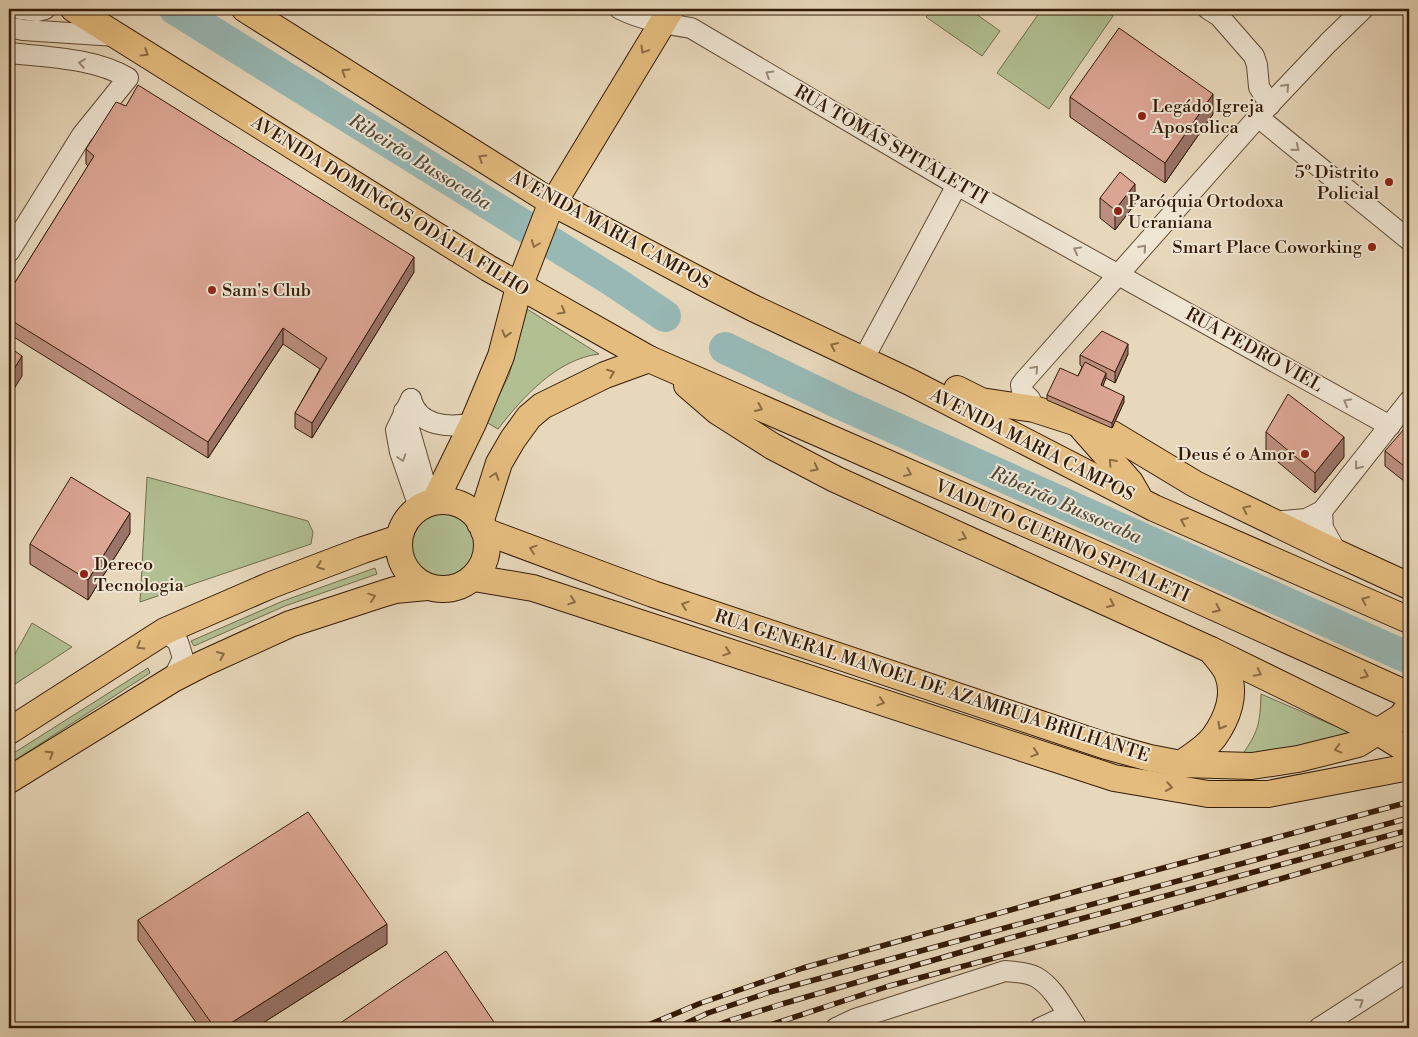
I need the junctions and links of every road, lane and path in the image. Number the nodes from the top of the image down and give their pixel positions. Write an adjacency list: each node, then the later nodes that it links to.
1 (21, 9): 2 (street)
2 (45, 9)
3 (74, 9): 10 (main road, AVENIDA DOMINGOS ODÁLIA FILHO)
4 (245, 9): 14 (main road, AVENIDA MARIA CAMPOS, one-way to 4)
5 (620, 9): 8 (street, RUA TOMÁS SPITALETTI)
6 (1364, 9): 12 (street, one-way to 6)
7 (1217, 11): 12 (street)
8 (666, 16): 13 (street, RUA TOMÁS SPITALETTI, one-way to 8); 14 (main road, one-way to 14)
9 (9, 27): 10 (street)
10 (118, 36): 18 (main road, AVENIDA DOMINGOS ODÁLIA FILHO, one-way to 18)
11 (9, 53): 16 (street, one-way to 11)
12 (1264, 111): 15 (street, one-way to 15); 17 (street, one-way to 12)
13 (957, 185): 17 (street, RUA TOMÁS SPITALETTI, one-way to 13); 19 (street)
14 (550, 208): 18 (main road, one-way to 18); 19 (main road, AVENIDA MARIA CAMPOS, one-way to 14)
15 (1409, 240)
16 (9, 252)
17 (1119, 274): 24 (street, one-way to 17); 27 (street, RUA PEDRO VIEL, one-way to 17)
18 (521, 281): 20 (main road, AVENIDA DOMINGOS ODÁLIA FILHO, one-way to 20); 26 (main road, one-way to 26)
19 (863, 360): 21 (main road, AVENIDA MARIA CAMPOS)
20 (656, 362): 22 (main road, AVENIDA DOMINGOS ODÁLIA FILHO); 32 (main road, one-way to 20); 40 (main road, one-way to 40)
21 (910, 382): 24 (main road, AVENIDA MARIA CAMPOS); 29 (main road, AVENIDA MARIA CAMPOS)
22 (714, 388): 42 (main road, VIADUTO GUERINO SPITALETI, one-way to 42)
23 (1409, 400): 27 (street)
24 (1034, 409): 25 (main road, AVENIDA MARIA CAMPOS)
25 (1078, 422): 29 (main road, one-way to 25); 31 (main road, AVENIDA MARIA CAMPOS, one-way to 25)
26 (473, 423): 28 (main road); 28 (street)
27 (1390, 426): 30 (street, one-way to 30)
28 (428, 503): 32 (main road); 33 (main road)
29 (1147, 504): 38 (main road, AVENIDA MARIA CAMPOS, one-way to 29)
30 (1322, 511): 31 (street); 34 (street)
31 (1273, 522): 34 (main road, AVENIDA MARIA CAMPOS)
32 (482, 527): 35 (main road); 47 (main road, RUA GENERAL MANOEL DE AZAMBUJA BRILHANTE, one-way to 32)
33 (399, 538): 37 (main road); 39 (main road, one-way to 39)
34 (1337, 553): 36 (main road, AVENIDA MARIA CAMPOS)
35 (474, 578): 37 (main road); 48 (main road, RUA GENERAL MANOEL DE AZAMBUJA BRILHANTE, one-way to 48)
36 (1409, 586)
37 (427, 588): 41 (main road, one-way to 37)
38 (1409, 620)
39 (165, 631): 41 (street); 44 (main road, one-way to 44)
40 (1211, 650): 45 (main road, one-way to 45); 47 (main road, one-way to 47)
41 (173, 679): 49 (main road, one-way to 41)
42 (1409, 695)
43 (1409, 707): 45 (main road, RUA GENERAL MANOEL DE AZAMBUJA BRILHANTE)
44 (9, 731)
45 (1378, 732): 46 (main road); 47 (main road, RUA GENERAL MANOEL DE AZAMBUJA BRILHANTE, one-way to 47)
46 (1409, 752)
47 (1181, 764)
48 (1409, 767)
49 (9, 780)
50 (1409, 970): 54 (street, one-way to 50)
51 (1073, 1022): 52 (street); 53 (street)
52 (836, 1028)
53 (1040, 1028)
54 (1319, 1028)

